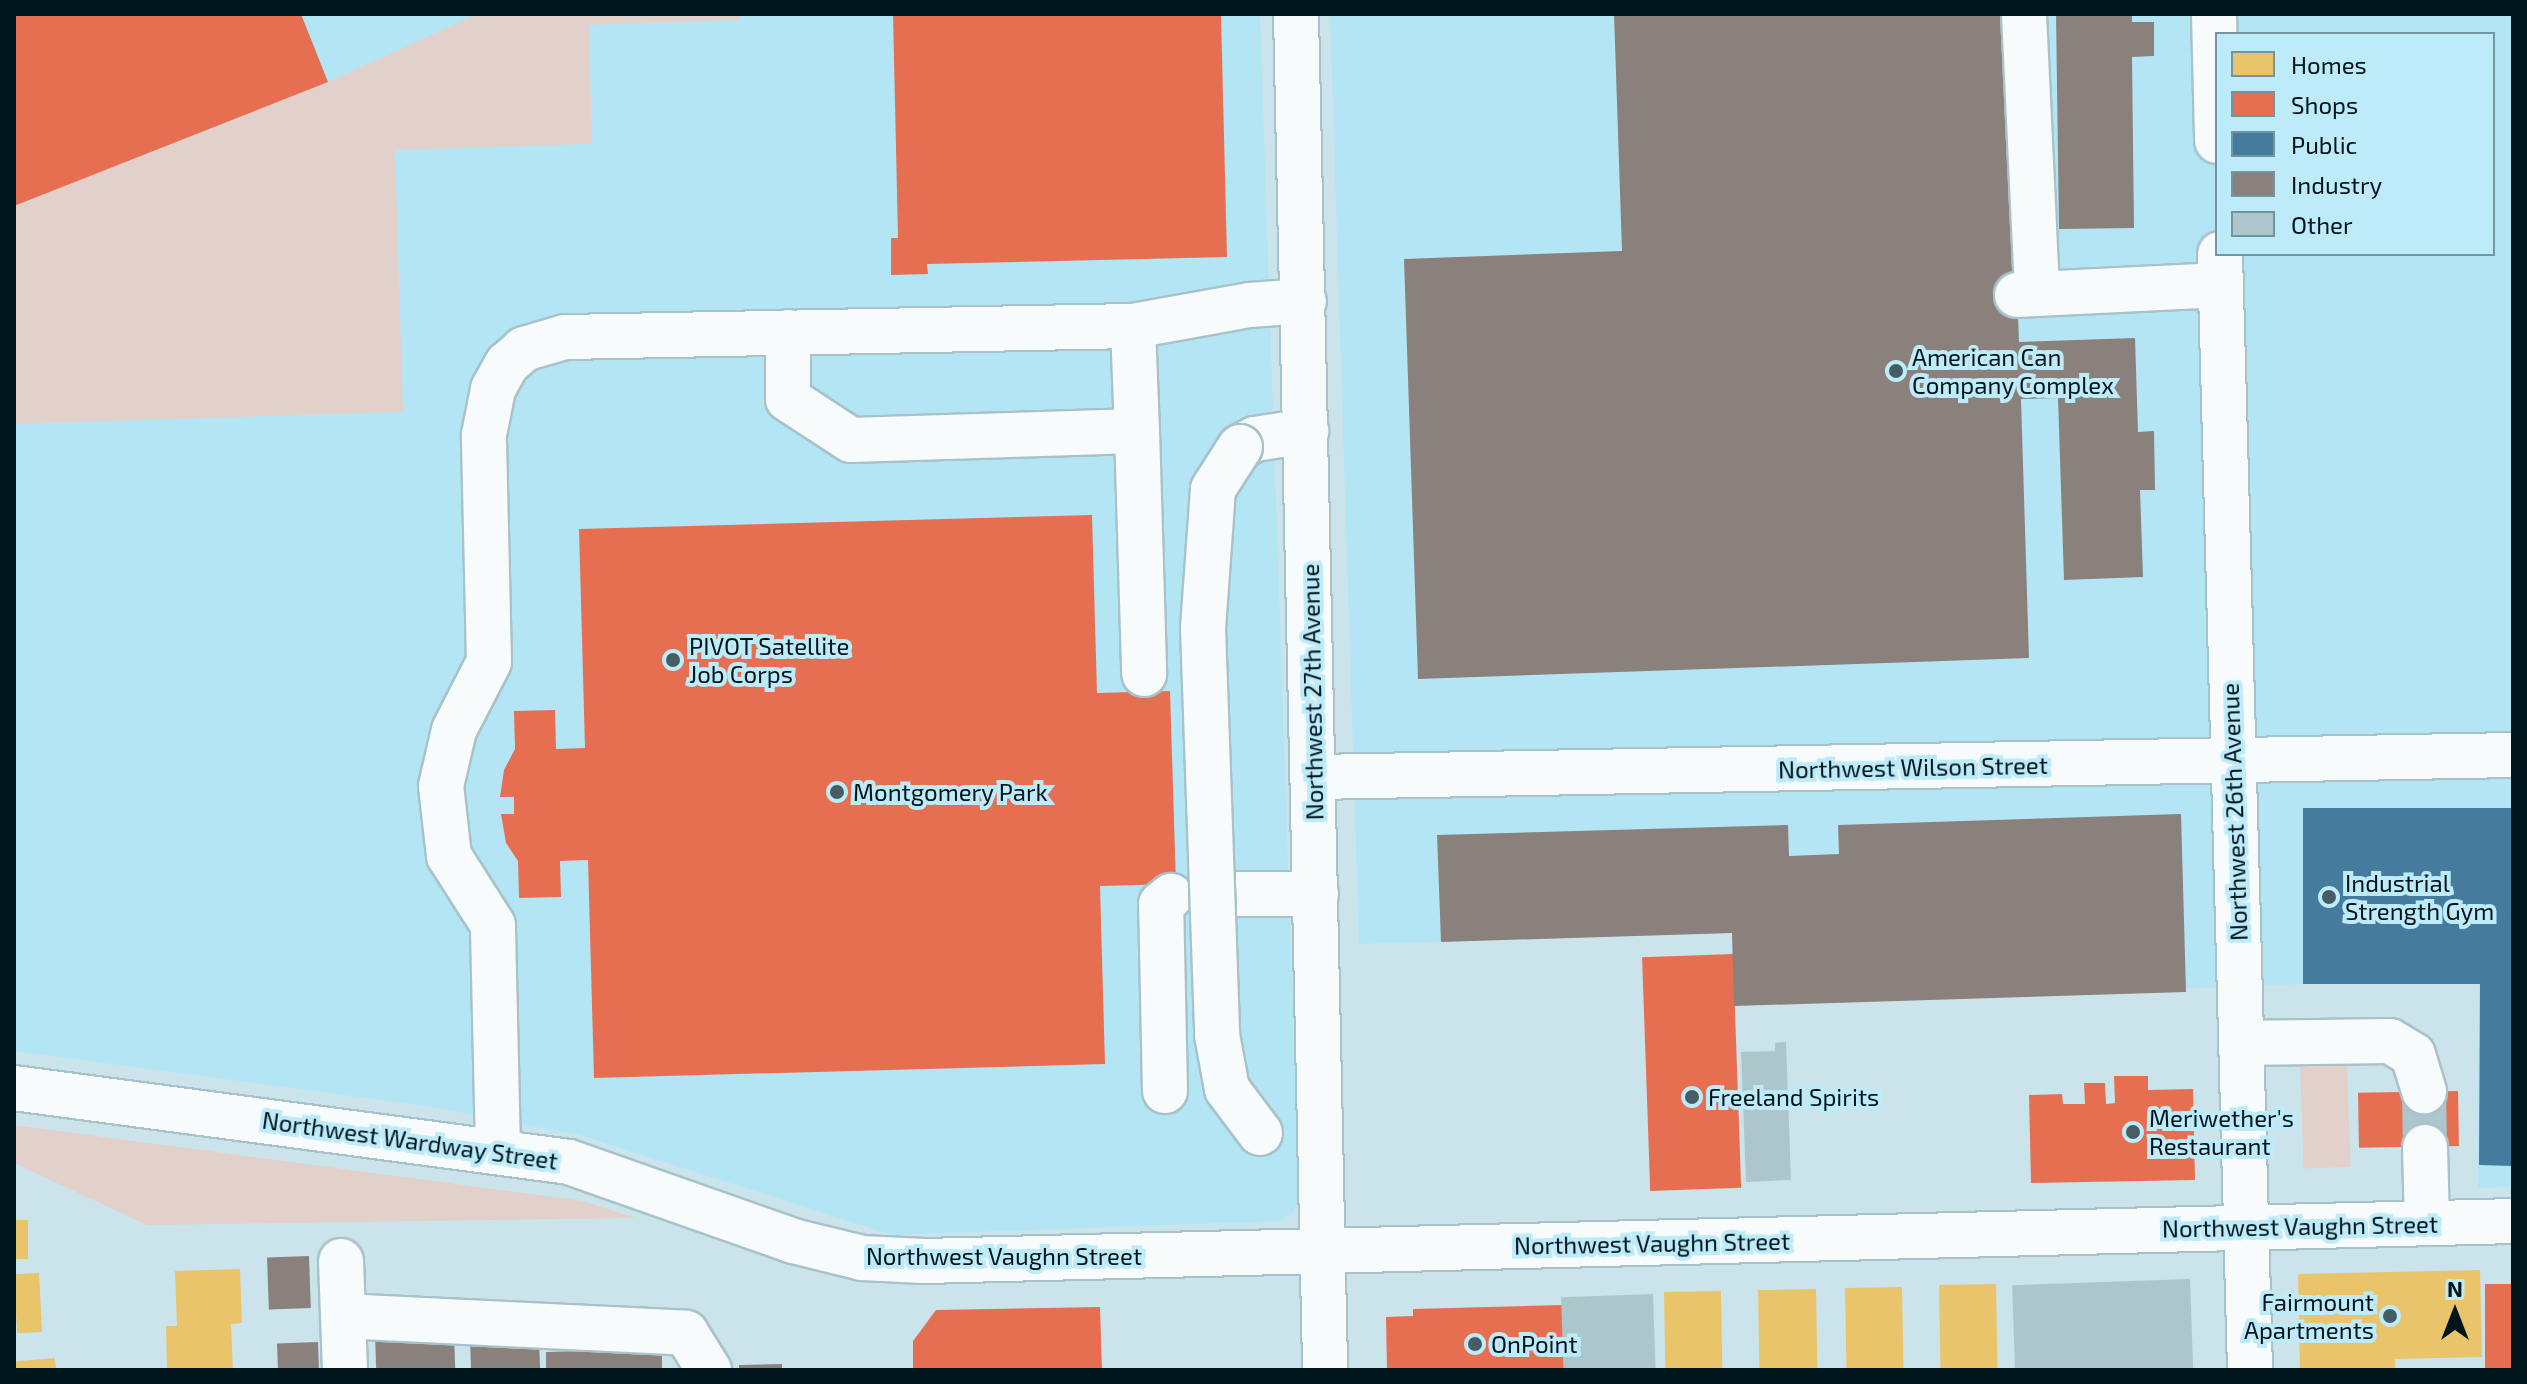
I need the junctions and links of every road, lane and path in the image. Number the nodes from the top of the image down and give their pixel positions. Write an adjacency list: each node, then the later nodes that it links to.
1 (1296, 14): 6 (street, Northwest 27th Avenue)
2 (2024, 14): 5 (street)
3 (2214, 14): 4 (street)
4 (2215, 56)
5 (2220, 270): 13 (street, Northwest 26th Avenue)
6 (1304, 301): 7 (street); 10 (street, Northwest 27th Avenue)
7 (1133, 326): 8 (street); 9 (street)
8 (788, 332): 9 (street); 24 (street)
9 (1137, 431): 11 (street)
10 (1306, 431): 14 (street, Northwest 27th Avenue); 22 (street, bridge)
11 (1144, 674)
12 (2513, 755): 13 (street, Northwest Wilson Street)
13 (2233, 762): 14 (street, Northwest Wilson Street); 18 (street, Northwest 26th Avenue)
14 (1314, 777): 16 (street, Northwest 27th Avenue)
15 (1225, 894): 16 (street)
16 (1316, 894): 22 (street, Northwest 27th Avenue)
17 (1171, 896): 20 (street)
18 (2241, 1043): 21 (street); 27 (street, Northwest 26th Avenue)
19 (15, 1087): 24 (street, Northwest Wardway Street)
20 (1165, 1091)
21 (2424, 1091)
22 (1320, 1143): 29 (street, Northwest 27th Avenue)
23 (2425, 1147): 26 (street)
24 (498, 1150): 28 (street, Northwest Wardway Street)
25 (2513, 1221): 26 (street, Northwest Vaughn Street)
26 (2427, 1223): 27 (street, Northwest Vaughn Street)
27 (2246, 1228): 29 (street, Northwest Vaughn Street); 35 (street, Northwest 26th Avenue)
28 (793, 1241): 29 (street, Northwest Vaughn Street)
29 (1322, 1251): 34 (street, Northwest 27th Avenue)
30 (341, 1261): 31 (street)
31 (343, 1316): 32 (street); 33 (street)
32 (345, 1370)
33 (709, 1370)
34 (1325, 1370)
35 (2250, 1370)

